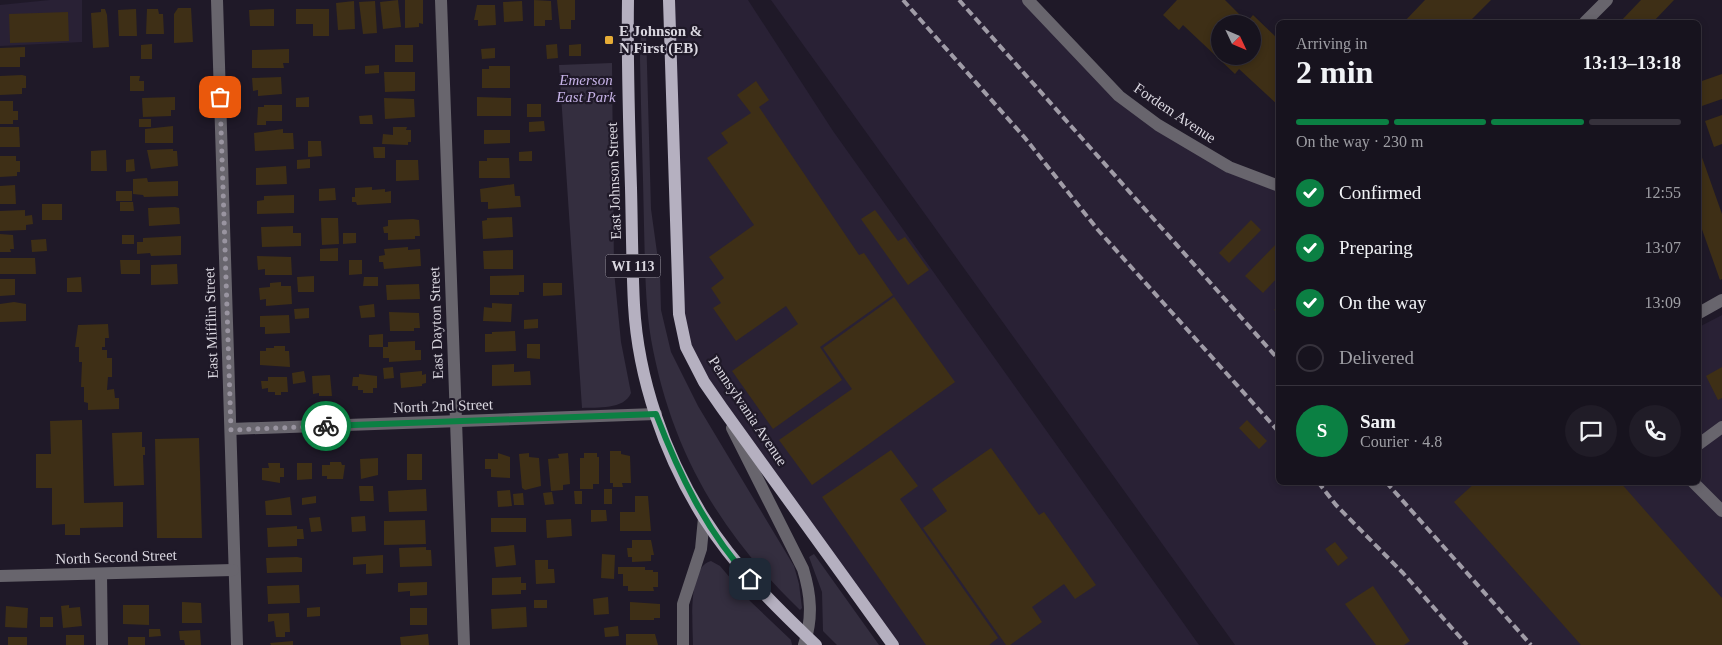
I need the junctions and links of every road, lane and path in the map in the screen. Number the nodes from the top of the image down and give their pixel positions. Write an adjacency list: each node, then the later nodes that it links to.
1 (217, 0): 15 (street, East Mifflin Street)
2 (441, 0): 13 (street, East Dayton Street)
3 (628, 0): 12 (main road, East Johnson Street / WI 113)
4 (1028, 0): 8 (street, Fordem Avenue)
5 (1607, 0): 7 (street)
6 (669, 5): 11 (main road, Pennsylvania Avenue / WI 113)
7 (1587, 20)
8 (1276, 185)
9 (1722, 300): 10 (street)
10 (1701, 312)
11 (722, 408): 23 (street); 28 (main road, Pennsylvania Avenue / WI 113)
12 (656, 414): 13 (street, North 2nd Street); 19 (main road, East Johnson Street / WI 113)
13 (455, 422): 15 (street, North 2nd Street); 26 (street, East Dayton Street)
14 (1722, 427): 16 (street)
15 (231, 430): 20 (street, East Mifflin Street)
16 (1701, 443)
17 (1696, 485): 18 (street)
18 (1722, 511)
19 (704, 518): 23 (main road, WI 113); 27 (street)
20 (233, 570): 21 (street, North Second Street); 25 (street, East Mifflin Street)
21 (101, 575): 22 (street, North Second Street); 24 (street)
22 (0, 576)
23 (809, 642)
24 (102, 645)
25 (237, 645)
26 (464, 645)
27 (684, 645)
28 (893, 645)

